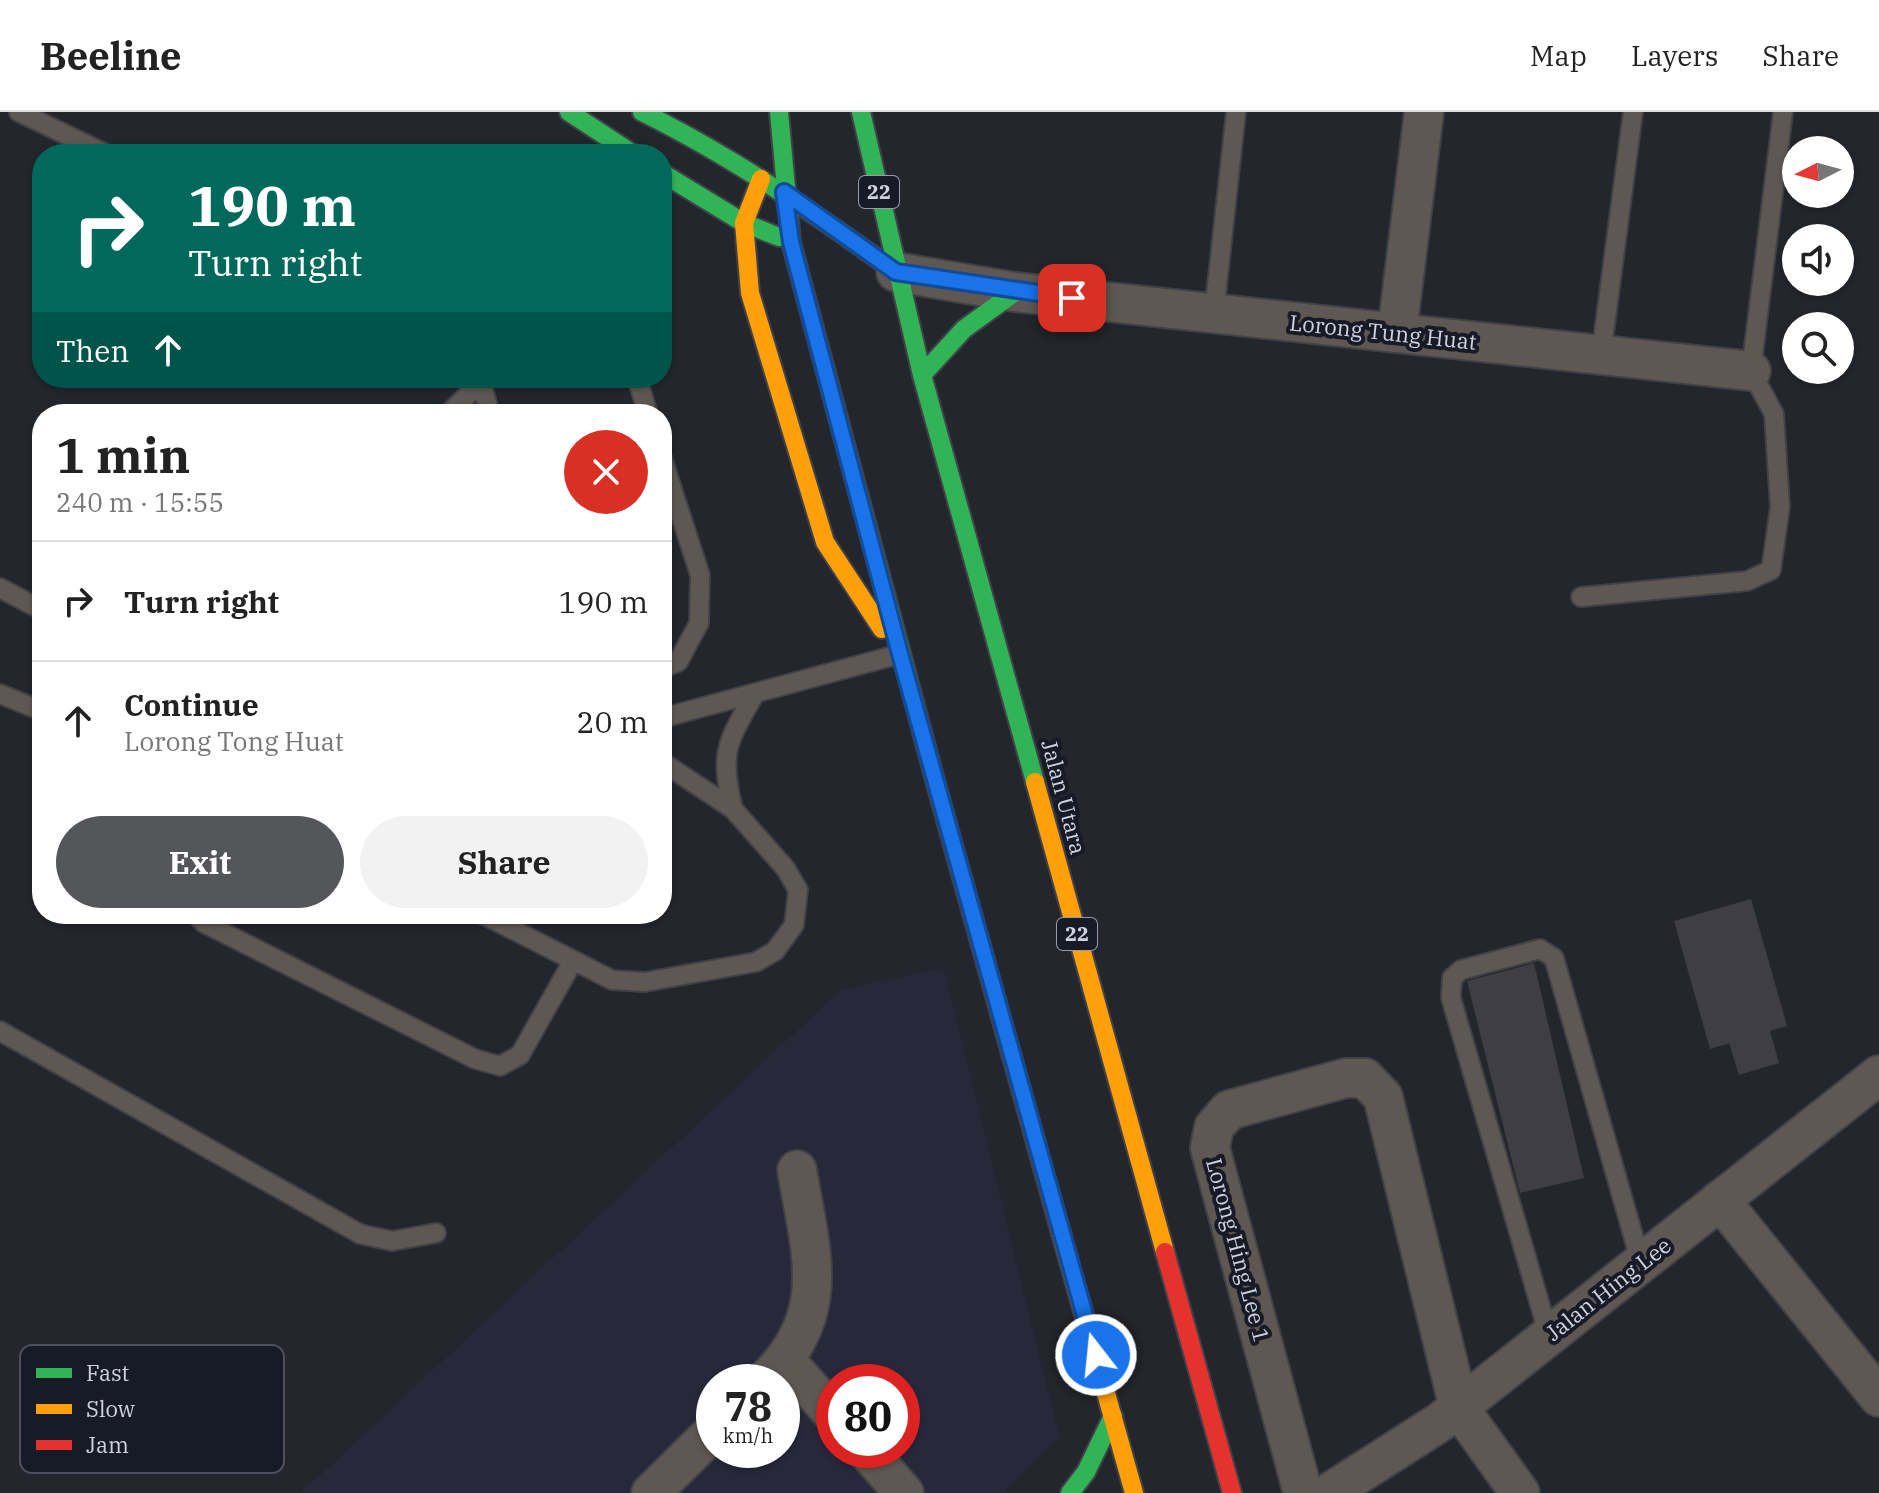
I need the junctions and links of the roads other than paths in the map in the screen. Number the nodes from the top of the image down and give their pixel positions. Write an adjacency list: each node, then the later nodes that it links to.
1 (19, 112): 10 (lane)
2 (569, 112): 11 (main road)
3 (642, 112): 13 (main road)
4 (779, 112): 14 (main road)
5 (861, 112): 18 (main road, Jalan Utara / 22)
6 (1236, 112): 20 (lane)
7 (1424, 112): 21 (street)
8 (1633, 112): 22 (lane)
9 (1783, 112): 23 (lane)
10 (85, 144)
11 (618, 144)
12 (672, 179): 15 (main road)
13 (761, 179): 14 (main road); 15 (main road)
14 (784, 192): 16 (main road); 18 (main road)
15 (744, 223): 16 (main road); 31 (main road)
16 (798, 244): 31 (main road)
17 (836, 255): 18 (main road)
18 (896, 272): 19 (street, Lorong Tung Huat); 24 (main road, Jalan Utara / 22)
19 (1015, 292): 20 (street, Lorong Tung Huat); 24 (main road)
20 (1214, 313): 21 (street, Lorong Tung Huat)
21 (1397, 333): 22 (street, Lorong Tung Huat)
22 (1601, 355): 23 (street, Lorong Tung Huat)
23 (1751, 371): 29 (lane)
24 (922, 375): 59 (main road, Jalan Utara / 22)
25 (475, 388): 26 (lane)
26 (458, 404)
27 (672, 489): 32 (lane)
28 (0, 588): 30 (lane)
29 (1581, 597)
30 (32, 605)
31 (900, 654): 33 (lane); 52 (main road)
32 (672, 664)
33 (755, 693): 36 (lane); 38 (lane)
34 (0, 694): 35 (lane)
35 (32, 707)
36 (672, 715)
37 (672, 769): 38 (lane)
38 (733, 809): 41 (lane)
39 (206, 924): 41 (lane)
40 (501, 924): 41 (lane)
41 (573, 961)
42 (0, 1031): 46 (lane)
43 (1879, 1075): 45 (street, Jalan Hing Lee)
44 (797, 1170): 49 (street)
45 (1720, 1200): 47 (street, Jalan Hing Lee); 50 (street)
46 (436, 1233)
47 (1641, 1263): 48 (street, Jalan Hing Lee); 48 (lane)
48 (1549, 1336): 51 (street, Jalan Hing Lee)
49 (780, 1364)
50 (1879, 1397)
51 (1459, 1408): 60 (street, Lorong Hing Lee 1); 61 (street, Jalan Hing Lee); 62 (street)
52 (1113, 1416): 57 (main road); 58 (main road)
53 (696, 1449): 55 (street)
54 (882, 1468): 56 (street)
55 (651, 1493)
56 (904, 1493)
57 (1070, 1493)
58 (1134, 1493)
59 (1232, 1493)
60 (1303, 1493)
61 (1329, 1493)
62 (1520, 1493)

